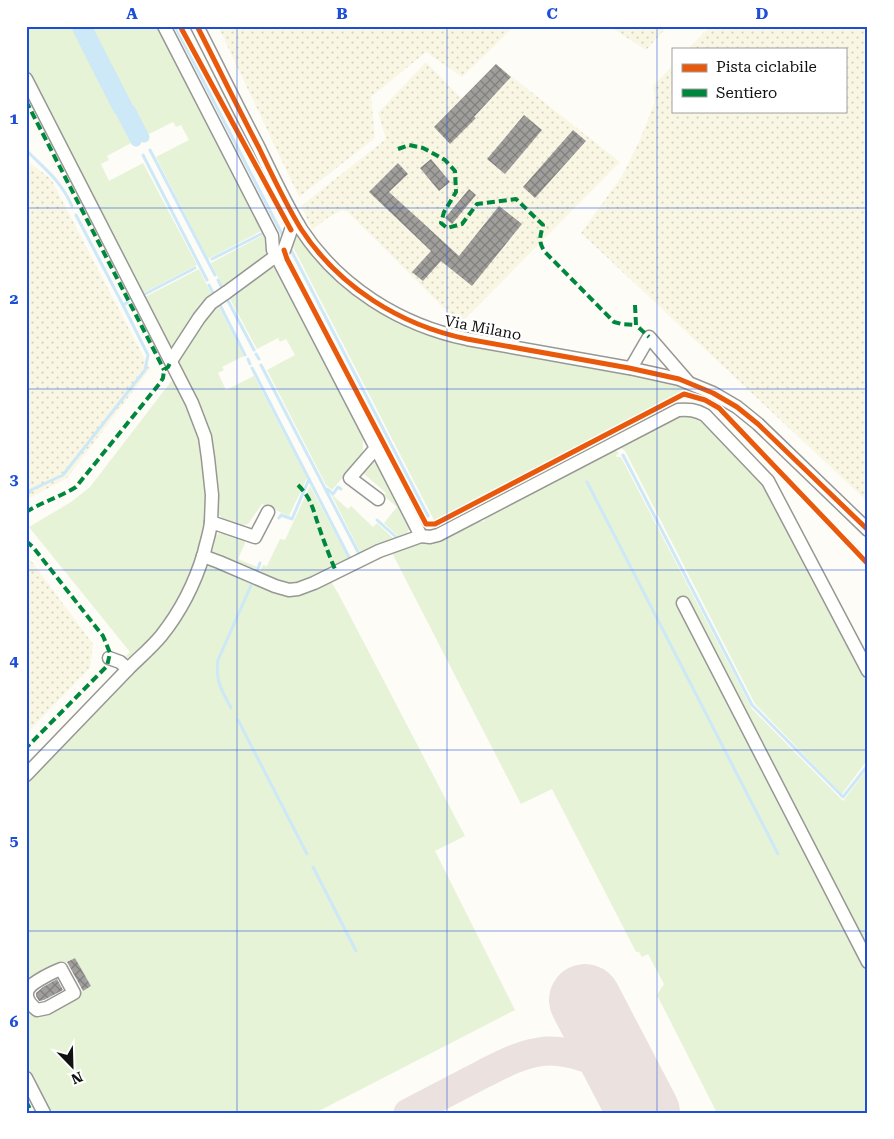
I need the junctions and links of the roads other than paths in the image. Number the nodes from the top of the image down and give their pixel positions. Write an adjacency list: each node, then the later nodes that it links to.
1 (164, 26): 5 (street)
2 (197, 26): 4 (street, Via Milano)
3 (26, 78): 6 (street)
4 (298, 224): 5 (street); 7 (street, Via Milano)
5 (276, 256): 6 (street); 9 (street)
6 (171, 361): 12 (street)
7 (631, 368): 8 (street, Via Milano); 8 (street)
8 (688, 382): 13 (street, Via Milano)
9 (376, 448): 10 (street); 14 (street)
10 (378, 499)
11 (268, 512): 12 (street)
12 (210, 522): 15 (street)
13 (868, 530)
14 (421, 536): 15 (street); 19 (street)
15 (202, 556): 18 (street)
16 (683, 603): 21 (street)
17 (109, 658): 18 (street)
18 (128, 669): 20 (street)
19 (868, 671)
20 (26, 775)
21 (868, 962)
22 (26, 1078): 23 (street)
23 (44, 1113)

